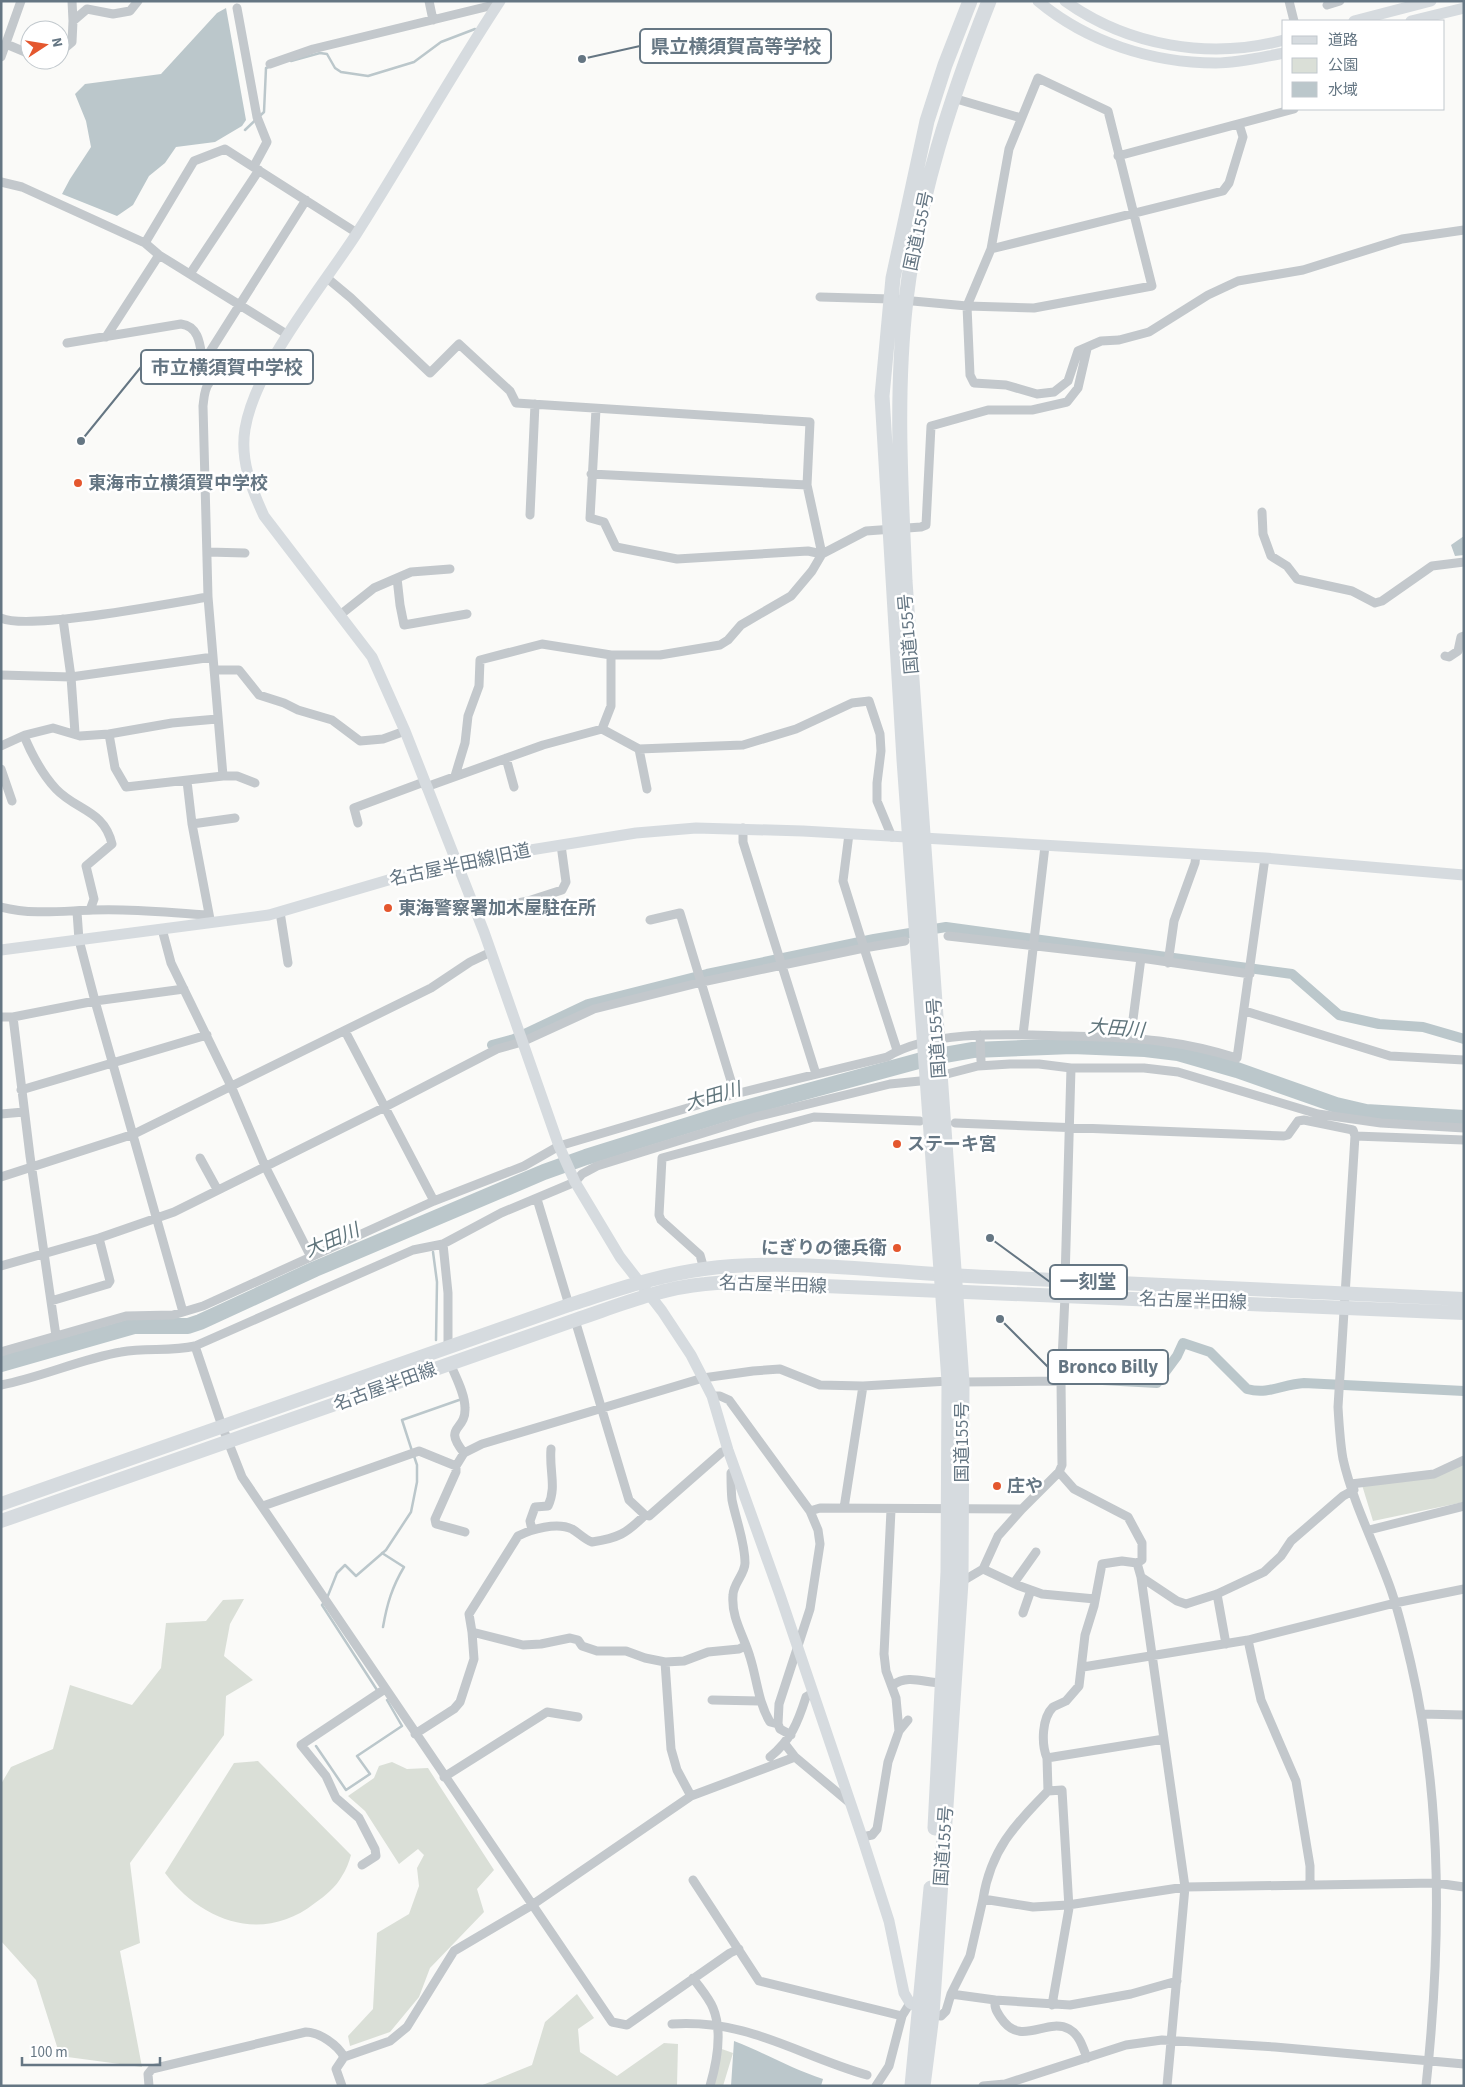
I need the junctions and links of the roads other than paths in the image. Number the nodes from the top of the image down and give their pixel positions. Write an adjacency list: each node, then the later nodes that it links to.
1 (22, 1): 22 (street)
2 (72, 1): 20 (street)
3 (138, 1): 20 (street)
4 (429, 1): 16 (street)
5 (970, 1): 45 (highway, 国道155号)
6 (989, 1): 28 (highway, 国道155号)
7 (1038, 1): 25 (street)
8 (1065, 1): 21 (street)
9 (1289, 1): 17 (street)
10 (1340, 1): 13 (street)
11 (1431, 1): 18 (street)
12 (499, 3): 16 (street); 38 (street)
13 (1327, 5)
14 (237, 8): 33 (street)
15 (1464, 8): 19 (street)
16 (433, 20): 27 (street)
17 (1294, 20)
18 (1358, 20)
19 (1415, 20)
20 (73, 21): 23 (street)
21 (1282, 40)
22 (6, 44): 24 (street); 26 (street)
23 (70, 44)
24 (20, 50)
25 (1282, 53)
26 (1, 57)
27 (270, 64)
28 (953, 98): 30 (street); 45 (highway, 国道155号)
29 (1290, 110): 31 (street)
30 (1021, 118): 32 (street); 40 (street)
31 (1239, 124): 32 (street); 36 (street)
32 (1118, 156): 36 (street)
33 (256, 168): 35 (street); 39 (street); 42 (street)
34 (1, 182): 39 (street)
35 (306, 200): 38 (street); 46 (street)
36 (1133, 214): 40 (street); 47 (street)
37 (1464, 230): 51 (street)
38 (357, 233): 43 (street)
39 (145, 243): 41 (street)
40 (991, 249): 47 (street)
41 (159, 255): 42 (street); 49 (street)
42 (190, 274): 46 (street)
43 (327, 278): 48 (street); 53 (street)
44 (820, 297): 45 (street)
45 (898, 300): 47 (street); 101 (highway, 国道155号)
46 (239, 305): 48 (street); 49 (street)
47 (967, 306): 51 (street)
48 (288, 336): 52 (street)
49 (106, 337): 50 (street)
50 (67, 343)
51 (1086, 348): 61 (street)
52 (268, 370): 59 (street); 67 (street)
53 (536, 404): 54 (street); 58 (street)
54 (596, 409): 55 (street); 56 (street)
55 (591, 474): 56 (street); 61 (street)
56 (806, 485): 61 (street)
57 (1262, 512): 62 (street)
58 (530, 515)
59 (208, 552): 60 (street); 65 (street)
60 (245, 553)
61 (822, 554): 71 (street)
62 (1464, 562)
63 (450, 569): 64 (street)
64 (397, 578): 66 (street); 67 (street)
65 (208, 597): 69 (street); 73 (street)
66 (467, 614)
67 (340, 615): 79 (street)
68 (1, 618): 69 (street)
69 (62, 619): 76 (street)
70 (1464, 636): 72 (street)
71 (611, 655): 78 (street); 88 (street)
72 (1445, 656)
73 (213, 657): 74 (street); 76 (street)
74 (214, 670): 77 (street); 79 (street)
75 (1, 675): 76 (street)
76 (71, 677): 80 (street)
77 (217, 719): 81 (street); 87 (street)
78 (602, 729): 84 (street); 85 (street)
79 (405, 731): 91 (street)
80 (75, 733): 81 (street); 82 (street)
81 (109, 734): 89 (street)
82 (24, 736): 83 (street); 109 (street)
83 (1, 746)
84 (638, 749): 93 (street); 100 (street)
85 (506, 758): 88 (street); 92 (street)
86 (1, 769): 94 (street)
87 (223, 776): 89 (street); 90 (street)
88 (456, 776): 91 (street)
89 (187, 781): 97 (street)
90 (255, 783)
91 (425, 784): 96 (street); 106 (street)
92 (514, 787)
93 (647, 789)
94 (12, 801)
95 (235, 818): 97 (street)
96 (358, 823)
97 (192, 824): 113 (street)
98 (743, 828): 99 (street, 名古屋半田線旧道); 102 (street, 名古屋半田線旧道); 126 (street)
99 (849, 834): 100 (street, 名古屋半田線旧道); 120 (street)
100 (892, 836): 101 (street, 名古屋半田線旧道)
101 (917, 838): 103 (street, 名古屋半田線旧道); 140 (highway, 国道155号)
102 (561, 845): 106 (street, 名古屋半田線旧道); 110 (street)
103 (1045, 846): 104 (street, 名古屋半田線旧道); 119 (street)
104 (1196, 854): 105 (street, 名古屋半田線旧道); 124 (street)
105 (1265, 858): 107 (street, 名古屋半田線旧道); 127 (street)
106 (457, 864): 110 (street); 112 (street, 名古屋半田線旧道)
107 (1464, 875)
108 (1, 907): 111 (street)
109 (90, 910): 111 (street); 113 (street)
110 (475, 911): 122 (street)
111 (76, 912): 117 (street)
112 (280, 912): 113 (street, 名古屋半田線旧道); 125 (street)
113 (210, 919): 115 (street, 名古屋半田線旧道)
114 (650, 920): 128 (street)
115 (162, 929): 117 (street, 名古屋半田線旧道); 129 (street)
116 (948, 936): 119 (street)
117 (79, 940): 121 (street, 名古屋半田線旧道); 130 (street)
118 (905, 941): 120 (street)
119 (1032, 947): 123 (street); 136 (street)
120 (864, 948): 126 (street); 141 (street)
121 (1, 950)
122 (491, 952): 134 (street); 139 (street)
123 (1141, 958): 124 (street); 138 (street)
124 (1168, 962): 127 (street)
125 (288, 963)
126 (783, 965): 128 (street); 146 (street)
127 (1250, 974): 131 (street)
128 (702, 982): 139 (street); 150 (street)
129 (184, 990): 130 (street); 135 (street)
130 (95, 1002): 133 (street); 144 (street)
131 (1245, 1011): 138 (street); 142 (street)
132 (1, 1017): 133 (street)
133 (13, 1017): 149 (street)
134 (345, 1031): 148 (street); 151 (street)
135 (207, 1035): 144 (street); 148 (street)
136 (1023, 1035): 137 (street); 138 (street)
137 (980, 1036): 140 (street); 143 (street)
138 (1133, 1038)
139 (522, 1042): 151 (street); 161 (street)
140 (929, 1042): 141 (street); 147 (highway, 国道155号)
141 (897, 1050): 146 (street)
142 (1464, 1060)
143 (982, 1061)
144 (114, 1064): 149 (street); 158 (street)
145 (1071, 1068): 147 (street); 156 (street); 157 (street)
146 (816, 1074): 150 (street)
147 (934, 1076): 166 (street); 179 (highway, 国道155号)
148 (231, 1086): 158 (street); 163 (street)
149 (21, 1090): 152 (street)
150 (736, 1094): 161 (street)
151 (386, 1107): 163 (street); 169 (street)
152 (24, 1112): 153 (street); 164 (street)
153 (1, 1114)
154 (920, 1121): 176 (street)
155 (955, 1122): 156 (street)
156 (1069, 1126): 159 (street); 177 (street)
157 (1464, 1128)
158 (134, 1134): 164 (street); 170 (street)
159 (1355, 1136): 160 (street); 183 (street)
160 (1464, 1140)
161 (561, 1149): 166 (street); 169 (street)
162 (200, 1158): 167 (street)
163 (266, 1166): 167 (street); 174 (street)
164 (32, 1168): 165 (street); 173 (street)
165 (1, 1177)
166 (573, 1177): 168 (street); 178 (street)
167 (217, 1189): 170 (street)
168 (537, 1198): 172 (street); 185 (street)
169 (434, 1201): 174 (street)
170 (156, 1218): 171 (street); 186 (street)
171 (99, 1238): 173 (street); 184 (street)
172 (443, 1244): 190 (street); 191 (street)
173 (44, 1254): 175 (street); 184 (street)
174 (311, 1257): 186 (street)
175 (1, 1266)
176 (704, 1269): 178 (main road, 名古屋半田線); 179 (main road, 名古屋半田線)
177 (1065, 1280): 179 (main road, 名古屋半田線); 183 (main road, 名古屋半田線)
178 (639, 1283): 180 (street); 185 (main road, 名古屋半田線)
179 (949, 1283): 180 (main road, 名古屋半田線); 181 (main road, 名古屋半田線); 195 (highway, 国道155号)
180 (649, 1295): 188 (main road, 名古屋半田線); 194 (street)
181 (1065, 1296): 183 (main road, 名古屋半田線); 196 (street)
182 (1464, 1299): 183 (main road, 名古屋半田線)
183 (1345, 1300): 187 (main road, 名古屋半田線); 210 (street)
184 (51, 1301): 189 (street)
185 (569, 1306): 191 (main road, 名古屋半田線)
186 (184, 1312): 189 (street)
187 (1464, 1312)
188 (574, 1320): 193 (main road, 名古屋半田線); 200 (street)
189 (56, 1336): 192 (street)
190 (194, 1346): 197 (street); 201 (street)
191 (448, 1348): 201 (main road, 名古屋半田線)
192 (1, 1352)
193 (450, 1363): 202 (main road, 名古屋半田線); 205 (street)
194 (703, 1378): 198 (street); 199 (street); 200 (street)
195 (956, 1381): 196 (street); 198 (street); 217 (highway, 国道155号)
196 (1061, 1381): 209 (street)
197 (1, 1385)
198 (863, 1386): 214 (street)
199 (712, 1396): 204 (street); 218 (street)
200 (602, 1407): 205 (street); 219 (street)
201 (222, 1426): 202 (street); 211 (main road, 名古屋半田線)
202 (229, 1442): 212 (street); 220 (main road, 名古屋半田線)
203 (551, 1449): 221 (street)
204 (728, 1450): 208 (street); 219 (street)
205 (464, 1453): 207 (street)
206 (1464, 1460): 210 (street)
207 (456, 1466): 212 (street); 223 (street)
208 (735, 1469): 239 (street); 240 (street)
209 (1059, 1472): 215 (street); 225 (street)
210 (1353, 1487): 222 (street); 232 (street)
211 (1, 1504)
212 (263, 1506): 246 (street)
213 (1464, 1506): 222 (street)
214 (844, 1508): 216 (street); 218 (street)
215 (1022, 1509): 217 (street); 226 (street)
216 (891, 1510): 217 (street); 245 (street)
217 (956, 1510): 228 (highway, 国道155号); 244 (highway, 国道155号)
218 (810, 1511): 240 (street)
219 (645, 1515): 221 (street)
220 (1, 1521)
221 (532, 1530): 236 (street)
222 (1369, 1530): 234 (street)
223 (465, 1532)
224 (1036, 1552): 229 (street)
225 (1138, 1563): 227 (street); 233 (street)
226 (983, 1569): 228 (street); 229 (street)
227 (1141, 1577): 232 (street); 241 (street)
228 (961, 1582): 283 (highway, 国道155号)
229 (1014, 1583): 231 (street)
230 (1464, 1589): 234 (street)
231 (1031, 1590): 233 (street); 235 (street)
232 (1217, 1594): 238 (street)
233 (1095, 1599): 243 (street)
234 (1395, 1603): 237 (street); 250 (street)
235 (1023, 1613)
236 (472, 1632): 242 (street); 256 (street)
237 (1248, 1640): 238 (street); 271 (street)
238 (1226, 1644): 241 (street)
239 (745, 1646): 242 (street); 249 (street)
240 (797, 1647): 247 (street); 254 (street)
241 (1152, 1656): 243 (street); 258 (street)
242 (665, 1662): 265 (street)
243 (1083, 1667): 262 (street)
244 (942, 1683): 245 (street); 283 (highway, 国道155号)
245 (893, 1686): 255 (street)
246 (385, 1689): 256 (street); 268 (street)
247 (812, 1693): 257 (street); 266 (street)
248 (712, 1700): 249 (street)
249 (759, 1701): 254 (street)
250 (1421, 1714): 251 (street); 270 (street)
251 (1464, 1715)
252 (578, 1717): 263 (street)
253 (908, 1720): 255 (street)
254 (778, 1724): 257 (street)
255 (899, 1732): 267 (street)
256 (415, 1734): 263 (street)
257 (791, 1735): 259 (street)
258 (1164, 1739): 262 (street); 272 (street)
259 (785, 1744): 260 (street); 261 (street)
260 (770, 1757)
261 (795, 1757): 265 (street); 266 (street)
262 (1047, 1758): 264 (street)
263 (444, 1777): 275 (street)
264 (1048, 1791): 274 (street); 276 (street)
265 (691, 1796): 275 (street)
266 (850, 1804): 267 (street)
267 (862, 1837): 283 (street)
268 (362, 1865)
269 (693, 1880): 277 (street)
270 (1436, 1883): 271 (street); 273 (street); 290 (street)
271 (1310, 1885): 272 (street)
272 (1185, 1887): 276 (street); 279 (street)
273 (1464, 1887)
274 (983, 1899): 276 (street); 280 (street)
275 (532, 1905): 278 (street); 288 (street)
276 (1068, 1905): 282 (street)
277 (739, 1949): 278 (street); 284 (street)
278 (694, 1978): 286 (street)
279 (1177, 1981): 282 (street); 287 (street)
280 (951, 1994): 281 (street); 283 (street)
281 (995, 2000): 282 (street); 289 (street)
282 (1052, 2005)
283 (920, 2009): 284 (street); 297 (highway, 国道155号); 298 (highway, 国道155号)
284 (902, 2016): 296 (street)
285 (672, 2024): 286 (street)
286 (716, 2024): 292 (street); 295 (street)
287 (1171, 2041): 289 (street); 290 (street); 300 (street)
288 (344, 2057): 293 (street); 294 (street)
289 (1087, 2058): 299 (street)
290 (1428, 2061): 291 (street); 301 (street)
291 (1464, 2064)
292 (867, 2075)
293 (149, 2086)
294 (342, 2086)
295 (710, 2086)
296 (876, 2086)
297 (912, 2086)
298 (923, 2086)
299 (983, 2086)
300 (1168, 2086)
301 (1426, 2086)

